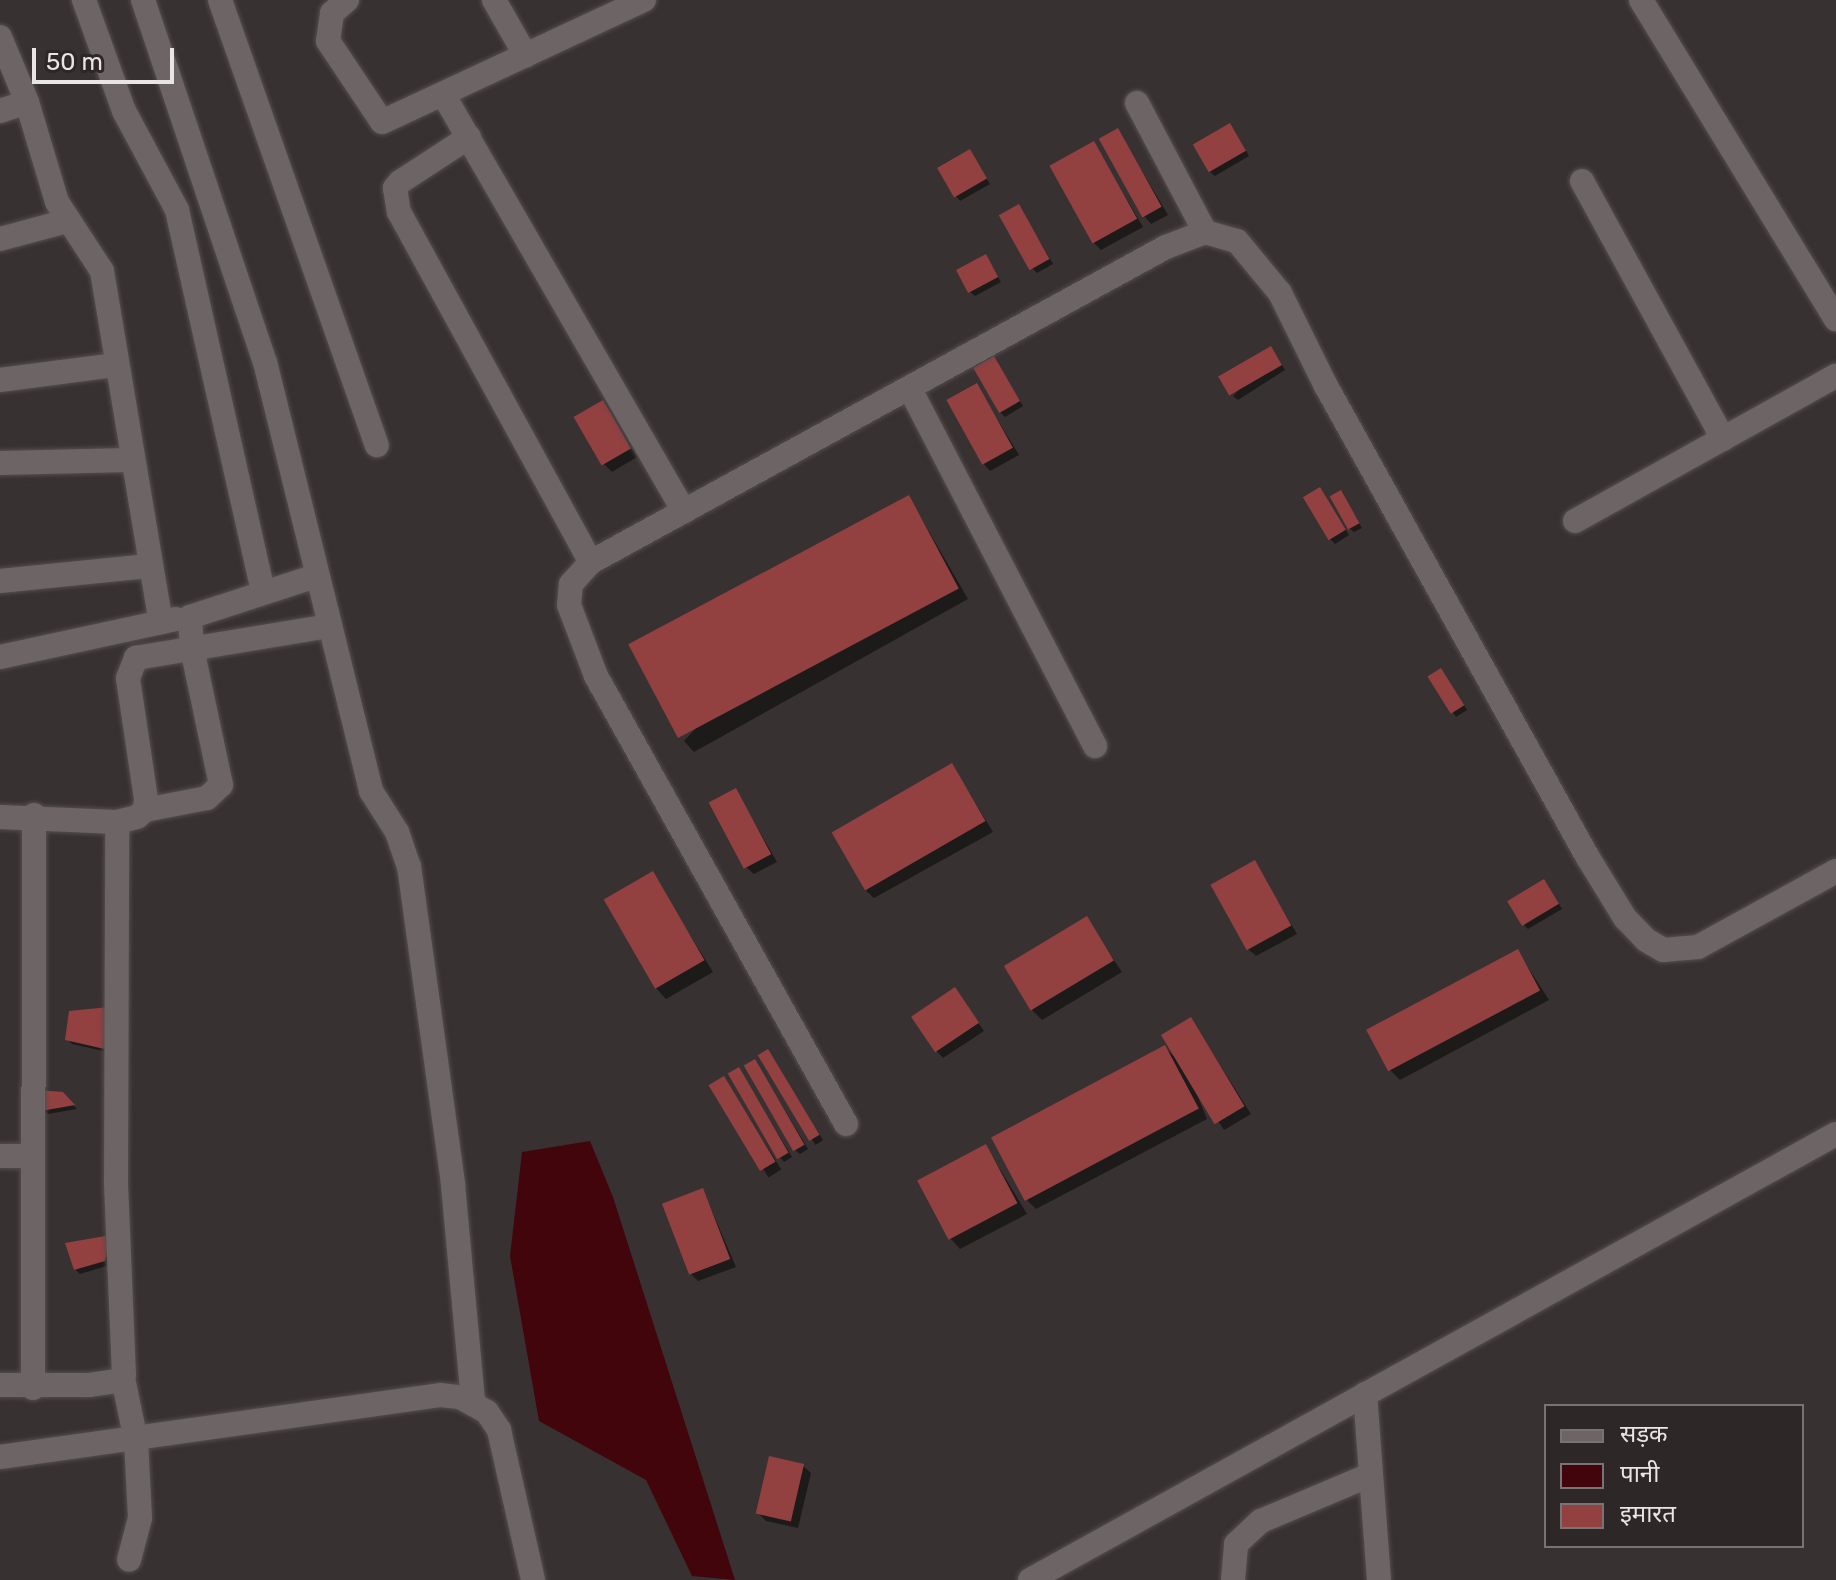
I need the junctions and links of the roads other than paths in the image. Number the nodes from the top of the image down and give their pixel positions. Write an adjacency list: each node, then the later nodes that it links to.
1 (84, 0): 35 (street)
2 (143, 0): 33 (street)
3 (220, 0): 26 (street)
4 (347, 0): 11 (street)
5 (494, 0): 10 (street)
6 (644, 0): 8 (street)
7 (1641, 0): 20 (street)
8 (595, 10): 10 (street)
9 (0, 38): 12 (street)
10 (526, 56): 11 (street)
11 (443, 94): 15 (street)
12 (27, 102): 14 (street); 17 (street)
13 (1137, 103): 18 (street)
14 (0, 111)
15 (469, 137): 29 (street); 31 (street)
16 (1582, 181): 25 (street)
17 (67, 221): 19 (street); 21 (street)
18 (1205, 232): 24 (street); 48 (street)
19 (0, 239)
20 (1836, 319)
21 (116, 365): 23 (street); 27 (street)
22 (1836, 376): 25 (street)
23 (0, 380)
24 (911, 391): 29 (street); 43 (street)
25 (1723, 439): 30 (street)
26 (377, 445)
27 (130, 460): 28 (street); 32 (street)
28 (0, 463)
29 (684, 512): 31 (street)
30 (1575, 521)
31 (591, 562): 49 (street)
32 (148, 566): 34 (street); 37 (street)
33 (316, 576): 35 (street); 38 (street)
34 (0, 581)
35 (263, 591): 36 (street)
36 (190, 617): 37 (street); 40 (street)
37 (161, 622): 39 (street)
38 (329, 626): 40 (street); 57 (street)
39 (125, 628): 41 (street); 42 (street)
40 (192, 648): 42 (street); 44 (street)
41 (0, 657)
42 (130, 665): 44 (street)
43 (1095, 746)
44 (145, 810): 47 (street)
45 (34, 815): 46 (street); 47 (street); 52 (street)
46 (0, 817)
47 (117, 822): 53 (street)
48 (1836, 871)
49 (846, 1124)
50 (1836, 1134): 56 (street)
51 (0, 1156): 52 (street)
52 (30, 1156): 55 (street)
53 (123, 1378): 55 (street); 58 (street)
54 (0, 1385): 55 (street)
55 (33, 1388)
56 (1365, 1394): 60 (street); 62 (street)
57 (473, 1401): 58 (street); 63 (street)
58 (136, 1441): 59 (street); 61 (street)
59 (0, 1457)
60 (1370, 1475): 64 (street); 65 (street)
61 (129, 1560)
62 (1041, 1577)
63 (533, 1580)
64 (1233, 1580)
65 (1379, 1580)

